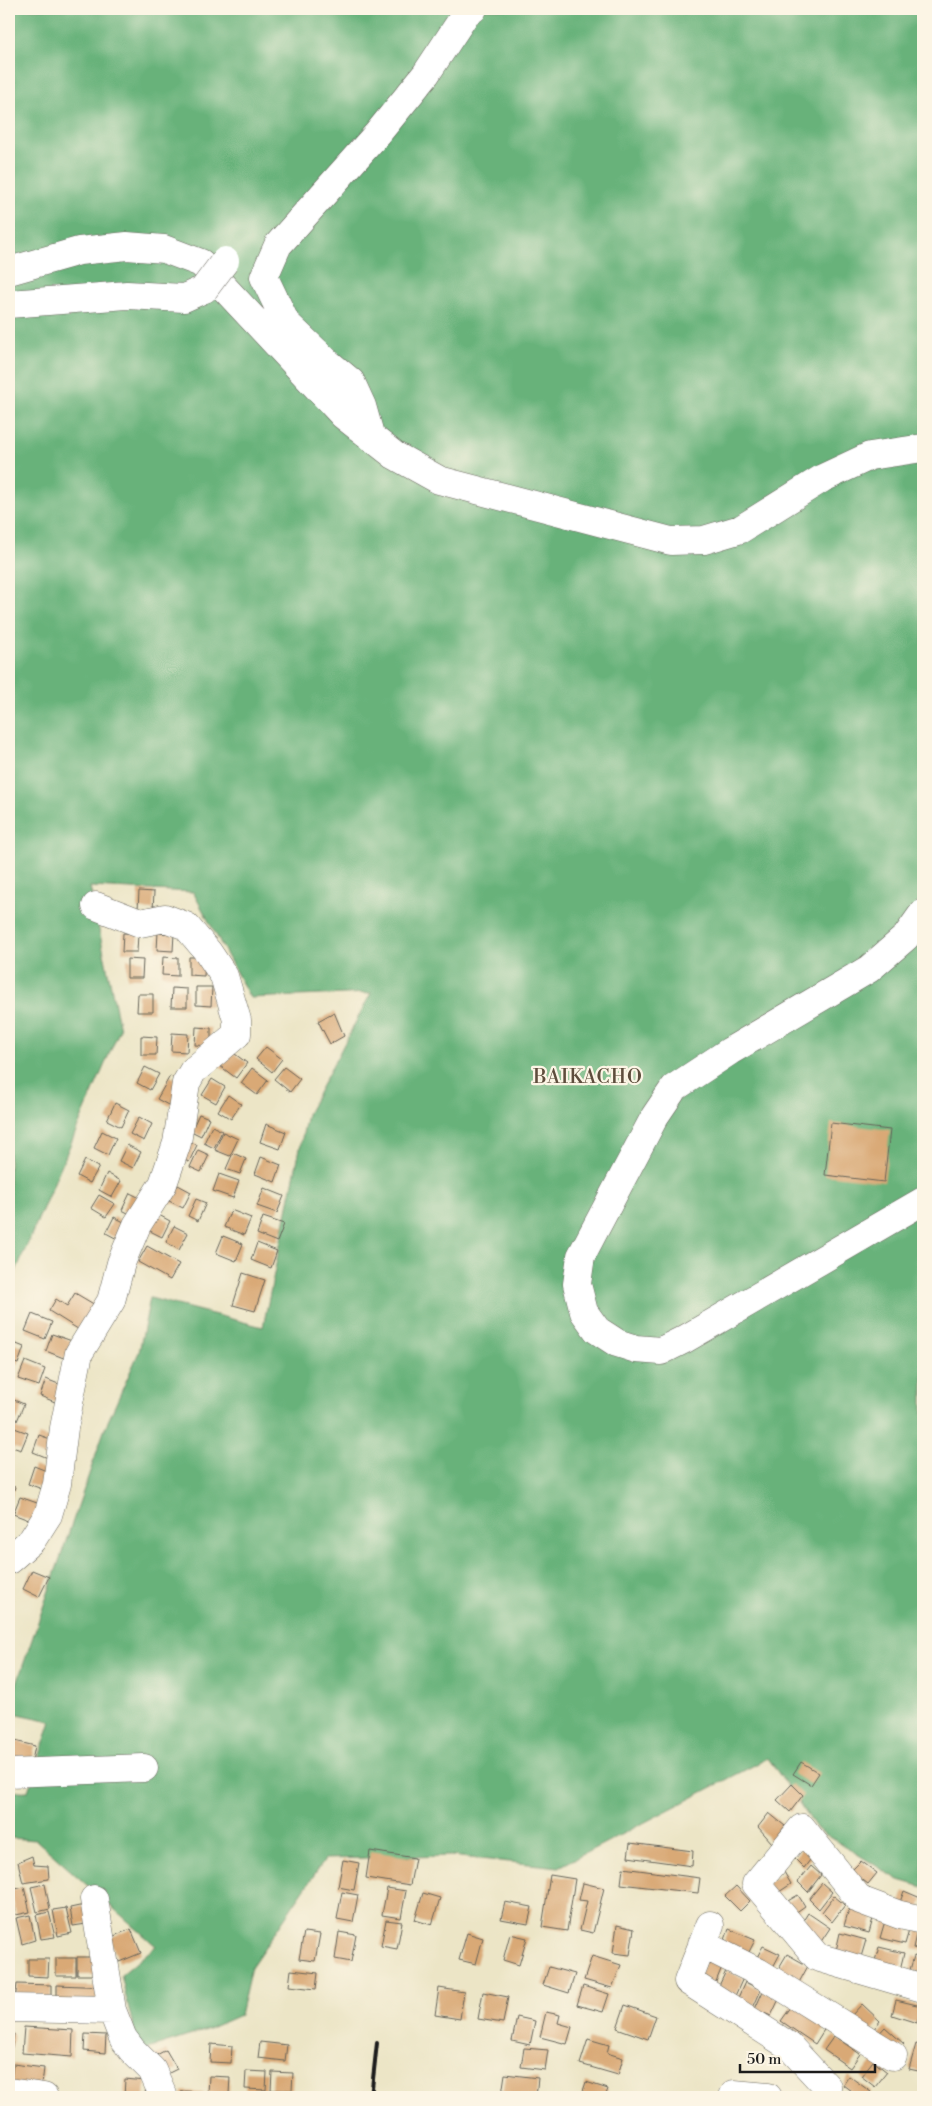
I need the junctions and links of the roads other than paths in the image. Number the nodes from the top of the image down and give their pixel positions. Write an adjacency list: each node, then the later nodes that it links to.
1 (473, 9): 5 (street)
2 (225, 261): 4 (street, bridge)
3 (9, 271): 5 (street)
4 (9, 304)
5 (371, 438): 6 (street)
6 (923, 448)
7 (96, 906): 10 (street)
8 (923, 912): 9 (street)
9 (923, 1201)
10 (9, 1560)
11 (144, 1768): 12 (street)
12 (9, 1773)
13 (94, 1899): 17 (street)
14 (923, 1920): 15 (street)
15 (923, 1988)
16 (9, 2008): 17 (street)
17 (112, 2010): 21 (street)
18 (893, 2056): 24 (street)
19 (9, 2092): 20 (street)
20 (44, 2097)
21 (161, 2097)
22 (733, 2097): 23 (street)
23 (768, 2097)
24 (822, 2097)

